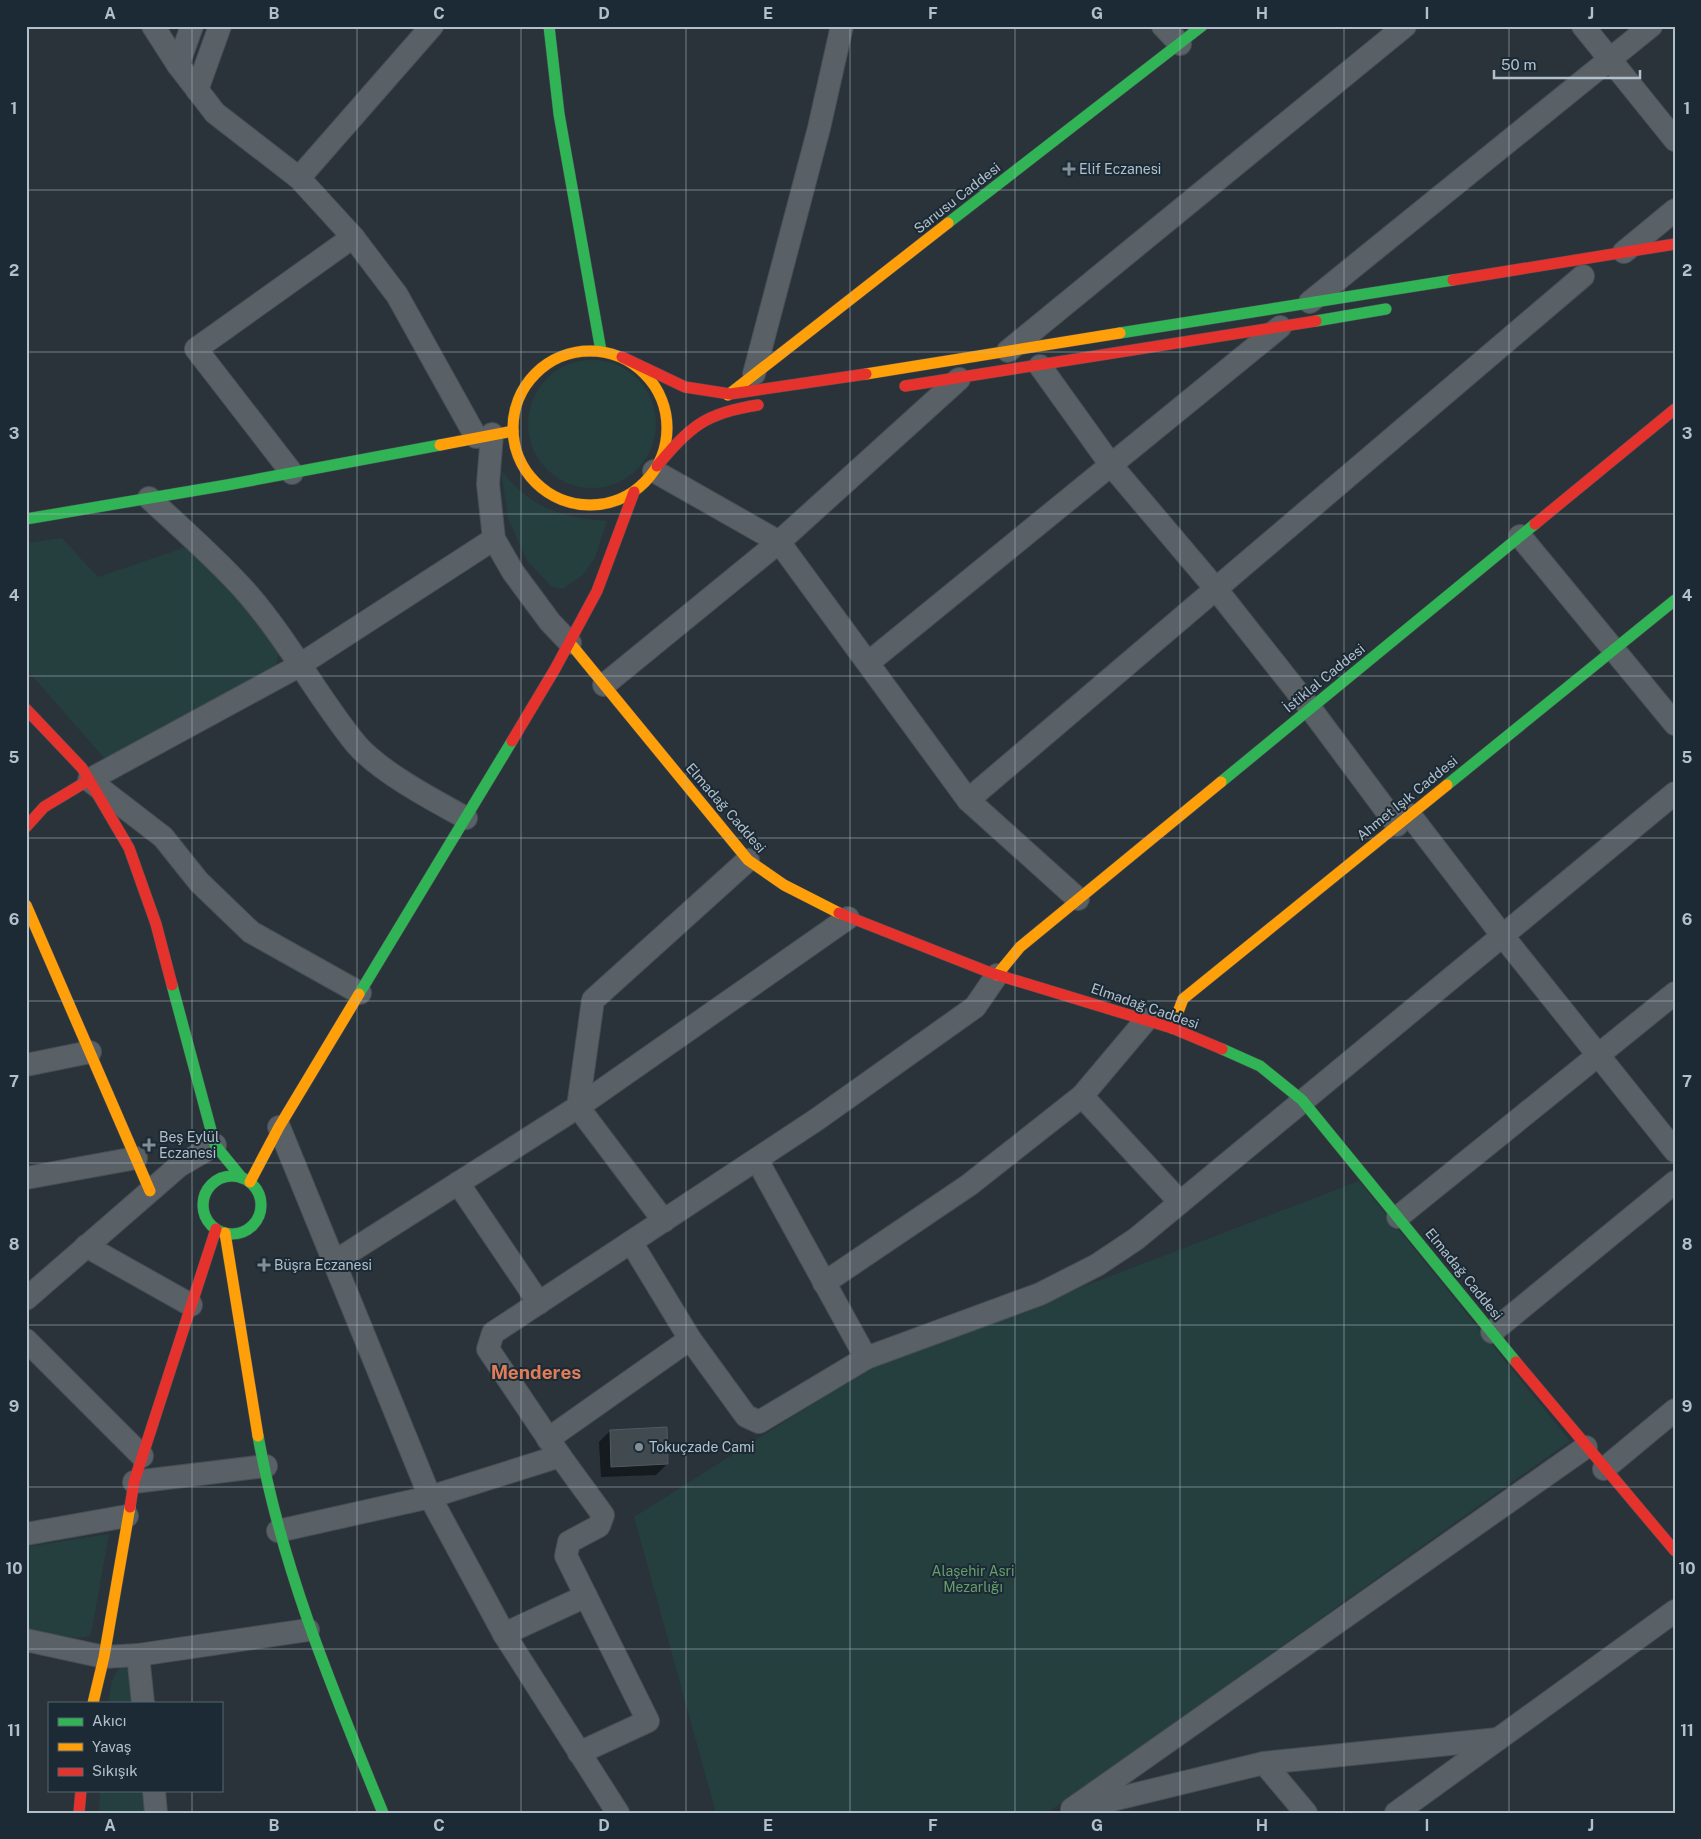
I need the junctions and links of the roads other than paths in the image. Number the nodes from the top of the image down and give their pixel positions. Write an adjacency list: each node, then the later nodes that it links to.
1 (153, 26): 14 (street)
2 (192, 26): 14 (street)
3 (220, 26): 15 (street)
4 (432, 26): 17 (street)
5 (549, 26): 26 (street)
6 (842, 26): 30 (street)
7 (1163, 26): 12 (street)
8 (1202, 26): 12 (street, Sarıusu Caddesi)
9 (1405, 26): 27 (street)
10 (1583, 26): 13 (street)
11 (1651, 26): 13 (street)
12 (1180, 44): 30 (street, Sarıusu Caddesi)
13 (1610, 60): 16 (street); 23 (street)
14 (178, 65): 15 (street)
15 (197, 90): 17 (street)
16 (1675, 140)
17 (299, 178): 19 (street)
18 (1675, 210): 21 (street)
19 (353, 237): 37 (street); 40 (street)
20 (1675, 244): 21 (street)
21 (1624, 252): 23 (street)
22 (1579, 277): 47 (street)
23 (1310, 302): 27 (street)
24 (1393, 308): 25 (street)
25 (1280, 327): 29 (street); 38 (street)
26 (600, 351): 28 (street); 37 (street)
27 (1008, 351): 33 (street)
28 (622, 357): 33 (street); 39 (street)
29 (1040, 366): 31 (street); 38 (street)
30 (754, 374): 33 (street, Sarıusu Caddesi)
31 (959, 379): 32 (street); 46 (street)
32 (891, 388)
33 (730, 394): 36 (street, Sarıusu Caddesi)
34 (773, 403): 36 (street)
35 (1675, 409): 44 (street, İstiklal Caddesi)
36 (706, 416): 39 (street, Sarıusu Caddesi)
37 (494, 434): 40 (street); 41 (street); 45 (street)
38 (1111, 464): 47 (street); 51 (street)
39 (656, 469): 41 (street); 46 (street)
40 (292, 473): 42 (street)
41 (634, 492): 49 (street)
42 (149, 498): 43 (street); 52 (street)
43 (26, 519)
44 (1520, 536): 50 (street); 54 (street, İstiklal Caddesi)
45 (494, 539): 49 (street); 52 (street)
46 (779, 542): 51 (street); 53 (street)
47 (1216, 589): 54 (street); 59 (street)
48 (1675, 600): 50 (street, Ahmet Işık Caddesi)
49 (570, 643): 53 (street, Elmadağ Caddesi); 60 (street)
50 (1614, 650): 56 (street); 61 (street, Ahmet Işık Caddesi)
51 (868, 663): 59 (street)
52 (300, 665): 57 (street); 60 (street)
53 (604, 685): 63 (street, Elmadağ Caddesi)
54 (1310, 708): 61 (street); 64 (street, İstiklal Caddesi)
55 (26, 709): 57 (street)
56 (1675, 724)
57 (89, 780): 62 (street); 69 (street); 82 (street)
58 (1675, 794): 67 (street)
59 (968, 800): 64 (street)
60 (466, 818): 69 (street)
61 (1403, 820): 67 (street); 72 (street, Ahmet Işık Caddesi)
62 (26, 827)
63 (748, 860): 66 (street, Elmadağ Caddesi); 78 (street)
64 (1078, 899): 68 (street, İstiklal Caddesi)
65 (26, 905): 73 (street)
66 (848, 918): 68 (street, Elmadağ Caddesi); 78 (street)
67 (1502, 935): 74 (street); 77 (street)
68 (997, 975): 71 (street, Elmadağ Caddesi); 83 (street)
69 (360, 993): 79 (street)
70 (1675, 993): 74 (street)
71 (1146, 1020): 72 (street, Elmadağ Caddesi); 76 (street)
72 (1172, 1028): 77 (street, Elmadağ Caddesi)
73 (90, 1052): 75 (street); 81 (street)
74 (1598, 1055): 80 (street); 91 (street)
75 (26, 1065)
76 (1082, 1096): 90 (street); 100 (street)
77 (1302, 1100): 90 (street); 91 (street, Elmadağ Caddesi)
78 (578, 1107): 87 (street); 92 (street)
79 (279, 1127): 85 (street); 98 (street)
80 (1675, 1151)
81 (136, 1158): 84 (street); 88 (street)
82 (212, 1159): 85 (street); 88 (street); 89 (street)
83 (757, 1160): 92 (street); 100 (street)
84 (26, 1178)
85 (246, 1180): 89 (street); 93 (street)
86 (1675, 1182): 105 (street)
87 (458, 1184): 98 (street); 103 (street)
88 (150, 1191): 97 (street)
89 (205, 1194): 94 (street)
90 (1180, 1202): 108 (street)
91 (1398, 1217): 105 (street, Elmadağ Caddesi)
92 (664, 1221): 96 (street)
93 (253, 1225): 94 (street); 95 (street)
94 (221, 1231): 101 (street); 104 (street)
95 (249, 1242)
96 (631, 1242): 103 (street); 106 (street)
97 (86, 1246): 102 (street); 104 (street)
98 (334, 1262): 116 (street)
99 (243, 1269): 101 (street)
100 (824, 1283): 108 (street)
101 (237, 1296): 113 (street)
102 (26, 1299)
103 (539, 1303): 111 (street)
104 (191, 1305): 112 (street)
105 (1492, 1332): 110 (street, Elmadağ Caddesi)
106 (690, 1339): 108 (street); 111 (street)
107 (26, 1340): 112 (street)
108 (866, 1358)
109 (1675, 1410): 114 (street)
110 (1586, 1447): 114 (street, Elmadağ Caddesi); 135 (street)
111 (554, 1448): 116 (street); 121 (street)
112 (142, 1456): 115 (street)
113 (266, 1466): 115 (street); 118 (street)
114 (1604, 1469): 120 (street, Elmadağ Caddesi)
115 (134, 1482): 117 (street)
116 (430, 1497): 118 (street); 124 (street)
117 (127, 1516): 119 (street); 127 (street)
118 (278, 1531): 123 (street)
119 (26, 1534)
120 (1675, 1551)
121 (586, 1596): 124 (street); 131 (street)
122 (1675, 1611): 130 (street)
123 (308, 1630): 126 (street); 138 (street)
124 (504, 1634): 131 (street)
125 (26, 1640): 127 (street)
126 (138, 1655): 127 (street); 129 (street)
127 (104, 1657): 128 (street)
128 (93, 1702)
129 (143, 1702)
130 (1498, 1739): 132 (street); 141 (street)
131 (580, 1753): 139 (street)
132 (1264, 1763): 135 (street); 140 (street)
133 (81, 1792): 136 (street)
134 (154, 1792): 137 (street)
135 (1070, 1811)
136 (79, 1813)
137 (156, 1813)
138 (382, 1813)
139 (618, 1813)
140 (1306, 1813)
141 (1396, 1813)

